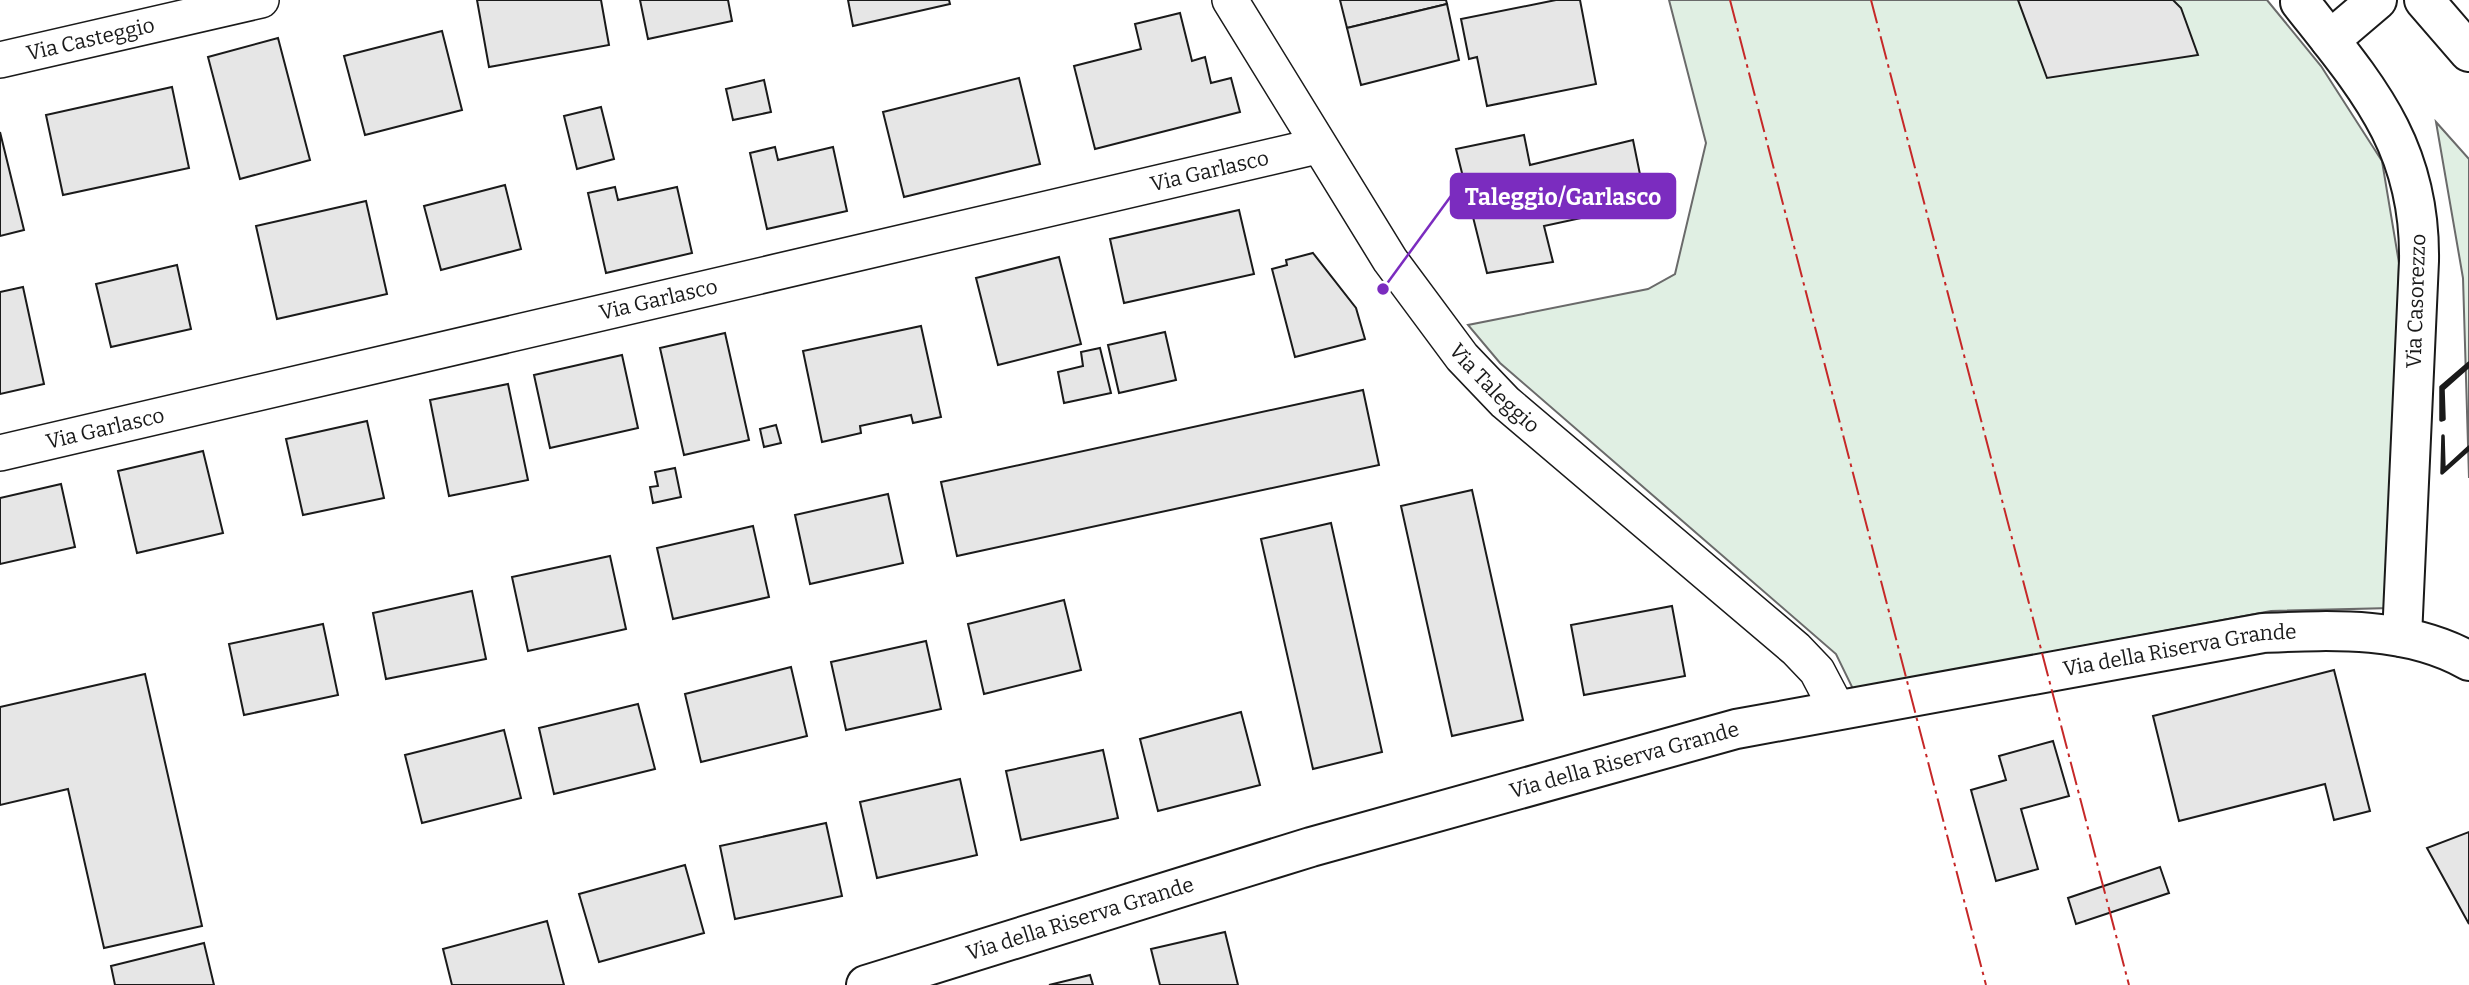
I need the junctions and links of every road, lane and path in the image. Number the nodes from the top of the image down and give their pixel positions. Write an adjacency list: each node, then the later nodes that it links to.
1 (261, 0): 7 (street, Via Casteggio)
2 (1230, 0): 8 (street, Via Taleggio)
3 (2424, 0): 6 (main road)
4 (2300, 1): 5 (main road, Via Casorezzo)
5 (2352, 21): 10 (main road, Via Casorezzo)
6 (2469, 52)
7 (0, 60)
8 (1317, 146): 9 (street, Via Garlasco); 12 (street, Via Taleggio)
9 (0, 453)
10 (2402, 637): 11 (main road, Via della Riserva Grande); 12 (main road, Via della Riserva Grande)
11 (2469, 661)
12 (1837, 709): 13 (main road, Via della Riserva Grande)
13 (866, 985)

